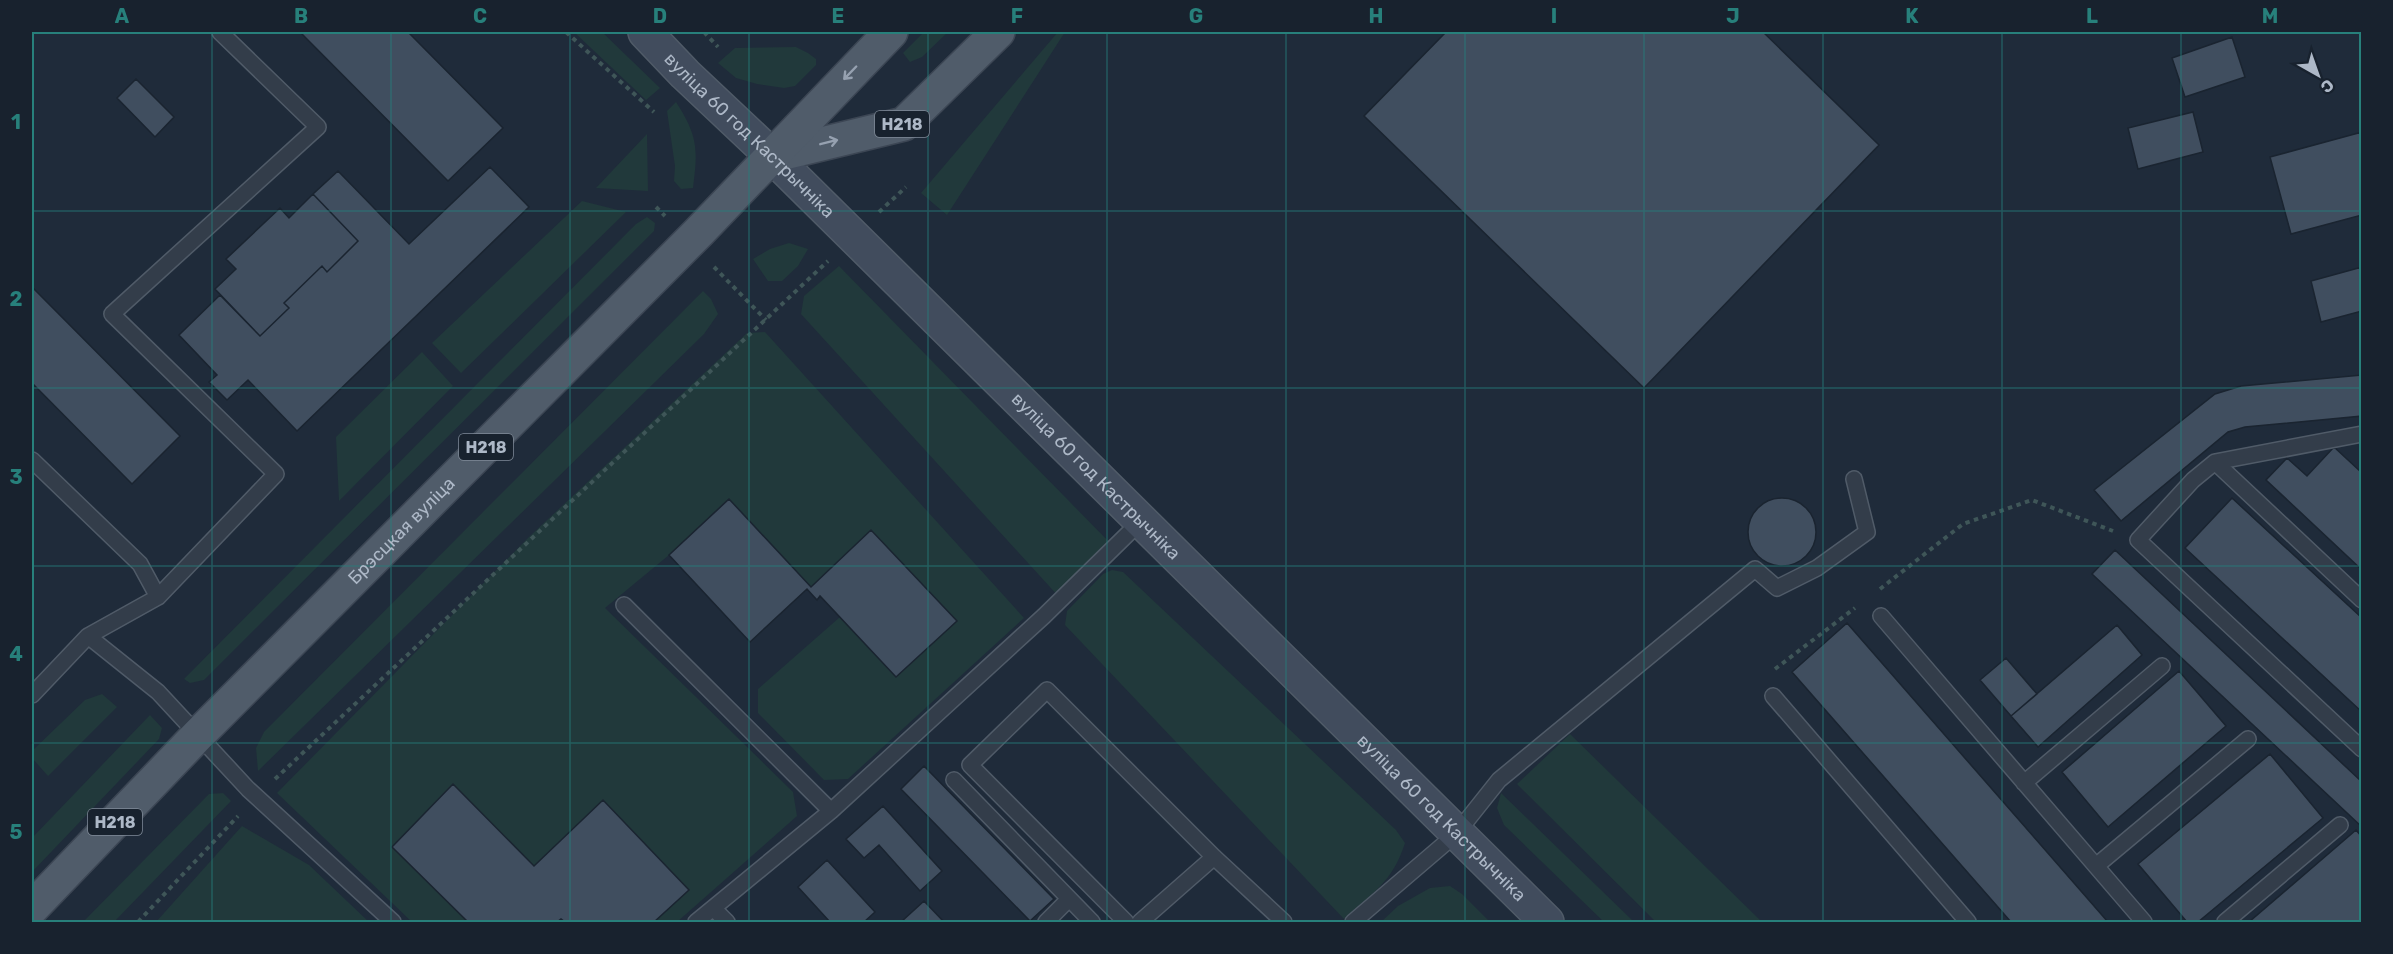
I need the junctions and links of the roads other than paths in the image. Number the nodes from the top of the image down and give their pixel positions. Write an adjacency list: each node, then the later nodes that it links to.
1 (220, 32): 11 (lane)
2 (645, 32): 5 (street, вуліца 60 год Кастрычніка)
3 (891, 32): 5 (main road, Брэсцкая вуліца / Н218, one-way to 5)
4 (998, 32): 5 (main road, Н218, one-way to 4)
5 (772, 156): 10 (street, вуліца 60 год Кастрычніка); 19 (main road, Брэсцкая вуліца / Н218)
6 (2361, 434): 8 (lane)
7 (32, 460): 11 (lane)
8 (2215, 462): 12 (lane); 21 (lane)
9 (1854, 479): 26 (lane)
10 (1142, 520): 24 (lane); 26 (street, вуліца 60 год Кастрычніка)
11 (158, 597): 15 (lane)
12 (2361, 600)
13 (624, 605): 24 (lane)
14 (1881, 616): 23 (lane)
15 (88, 636): 17 (lane); 19 (lane)
16 (2162, 666): 23 (lane)
17 (32, 694)
18 (1773, 696): 42 (lane)
19 (198, 735): 30 (main road, Брэсцкая вуліца / Н218); 32 (lane)
20 (2248, 739): 28 (lane)
21 (2361, 749)
22 (954, 780): 29 (lane)
23 (2024, 783): 28 (lane)
24 (831, 811): 31 (lane)
25 (2340, 825): 44 (lane)
26 (1456, 834): 40 (lane); 41 (street, вуліца 60 год Кастрычніка)
27 (1214, 857): 37 (lane); 38 (lane); 39 (lane)
28 (2096, 866): 43 (lane)
29 (1070, 899): 35 (lane); 36 (lane)
30 (32, 908)
31 (712, 908): 33 (lane); 34 (lane)
32 (393, 922)
33 (696, 922)
34 (727, 922)
35 (1046, 922)
36 (1092, 922)
37 (1126, 922)
38 (1140, 922)
39 (1284, 922)
40 (1353, 922)
41 (1547, 922)
42 (1968, 922)
43 (2144, 922)
44 (2225, 922)

